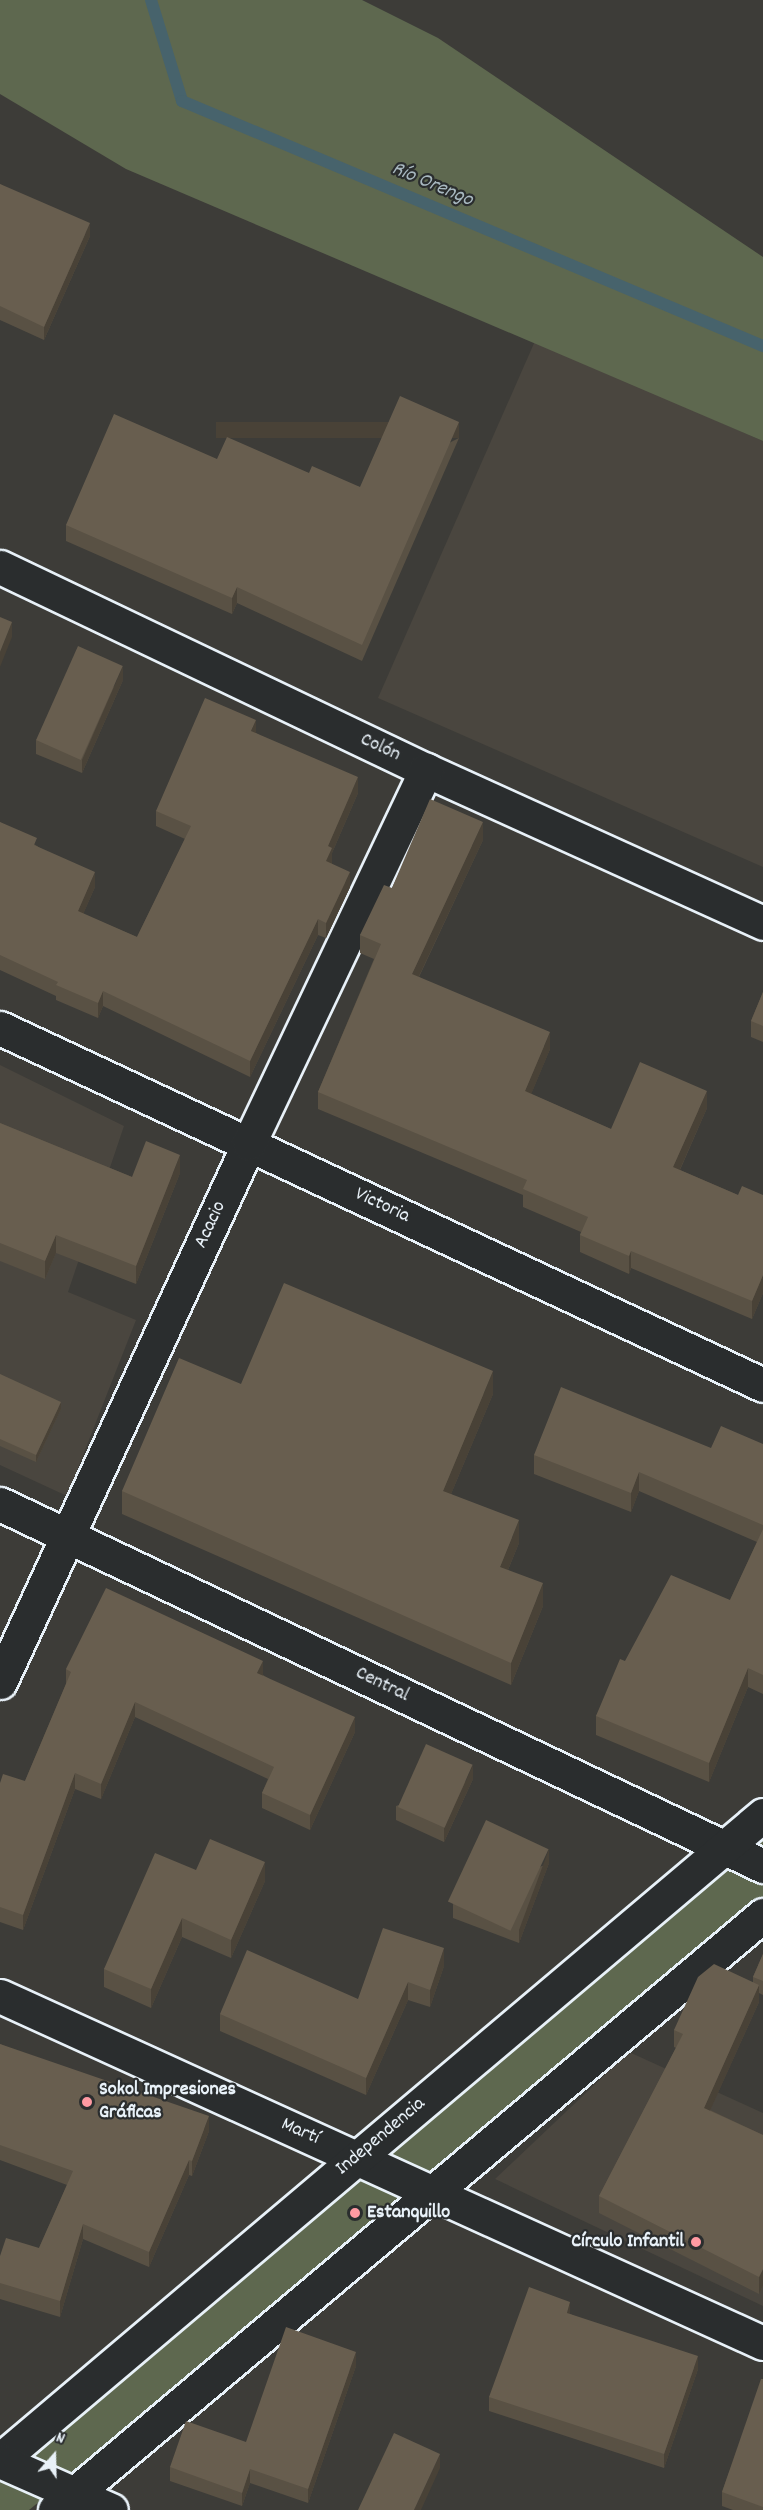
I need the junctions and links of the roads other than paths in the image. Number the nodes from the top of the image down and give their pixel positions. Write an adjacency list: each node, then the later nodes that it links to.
1 (0, 567): 2 (street, Colón)
2 (426, 770): 3 (street, Colón); 5 (street, Acacio)
3 (763, 923)
4 (0, 1028): 5 (street, Victoria)
5 (249, 1143): 6 (street, Victoria); 8 (street, Acacio)
6 (763, 1386)
7 (0, 1504): 8 (street, Central)
8 (69, 1535): 9 (street, Acacio); 11 (street, Central)
9 (0, 1682)
10 (763, 1815): 11 (street, Independencia)
11 (723, 1849): 12 (street, Central); 15 (street, Independencia)
12 (763, 1866)
13 (763, 1915): 16 (street)
14 (0, 1996): 15 (street, Martí)
15 (357, 2158): 16 (street, Martí); 18 (street, Independencia)
16 (436, 2193): 17 (street, Martí); 19 (street)
17 (763, 2343)
18 (0, 2460): 19 (street)
19 (65, 2502): 20 (street)
20 (111, 2510)

